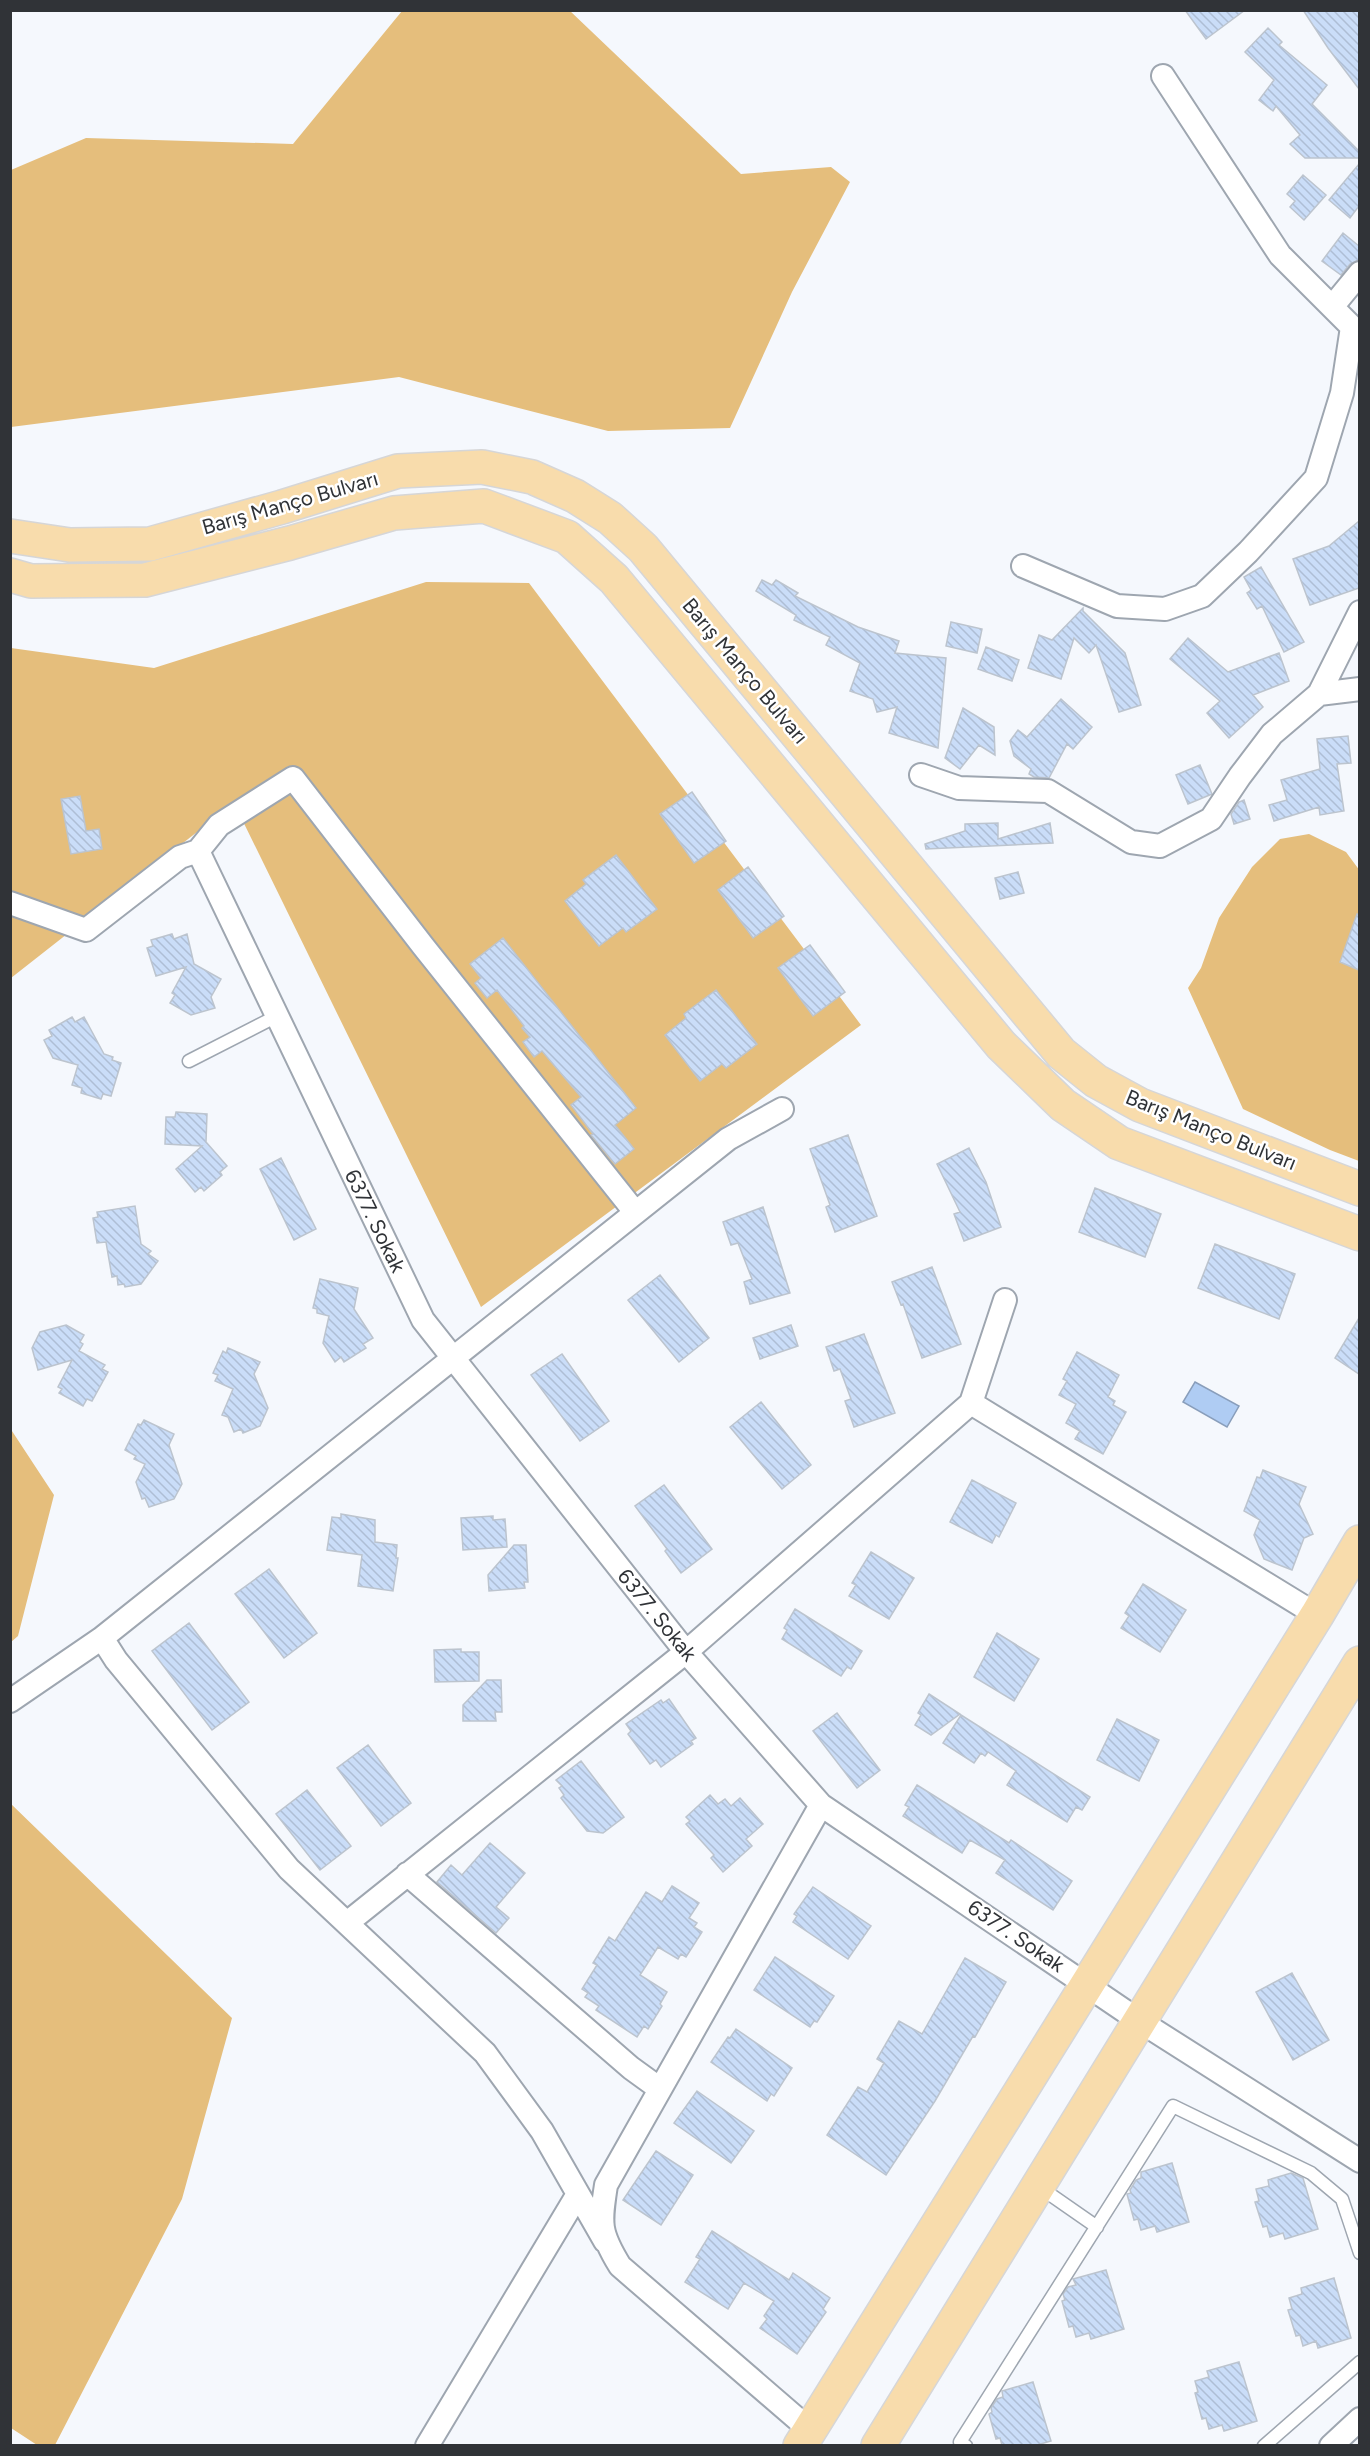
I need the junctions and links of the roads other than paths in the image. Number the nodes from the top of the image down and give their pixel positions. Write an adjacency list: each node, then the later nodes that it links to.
1 (1163, 76): 3 (street)
2 (1359, 273): 3 (street)
3 (1332, 307): 4 (street)
4 (1356, 329): 6 (street)
5 (10, 536): 17 (main road, Barış Manço Bulvarı)
6 (1023, 566)
7 (10, 574): 19 (main road, Barış Manço Bulvarı)
8 (1359, 612): 10 (street)
9 (1359, 689): 10 (street)
10 (1319, 694): 11 (street)
11 (921, 775)
12 (198, 851): 13 (street); 14 (street, 6377. Sokak); 18 (street)
13 (10, 903)
14 (277, 1016): 15 (lane); 21 (street, 6377. Sokak)
15 (189, 1061)
16 (782, 1109): 18 (street)
17 (1359, 1189)
18 (635, 1212): 21 (street)
19 (1359, 1234)
20 (1005, 1300): 22 (street)
21 (453, 1359): 25 (street); 26 (street, 6377. Sokak)
22 (971, 1403): 24 (street); 26 (street)
23 (1359, 1542): 24 (main road)
24 (1317, 1615): 32 (main road)
25 (102, 1638): 28 (street); 31 (street)
26 (686, 1652): 29 (street, 6377. Sokak); 30 (street)
27 (1359, 1663): 33 (main road)
28 (10, 1701)
29 (821, 1805): 32 (street, 6377. Sokak); 34 (street)
30 (407, 1874): 31 (street); 34 (street)
31 (347, 1923): 37 (street)
32 (1088, 1984): 33 (street, 6377. Sokak); 43 (main road)
33 (1138, 2020): 35 (street, 6377. Sokak); 36 (main road)
34 (660, 2090): 39 (street)
35 (1359, 2162)
36 (1037, 2185): 38 (lane); 45 (main road)
37 (578, 2194): 39 (street); 44 (street)
38 (1097, 2227): 40 (lane); 46 (lane)
39 (605, 2241): 43 (street)
40 (1359, 2253)
41 (1359, 2362): 47 (lane)
42 (1359, 2419): 48 (street)
43 (805, 2438)
44 (427, 2445)
45 (878, 2445)
46 (966, 2445)
47 (1264, 2445)
48 (1331, 2445)

